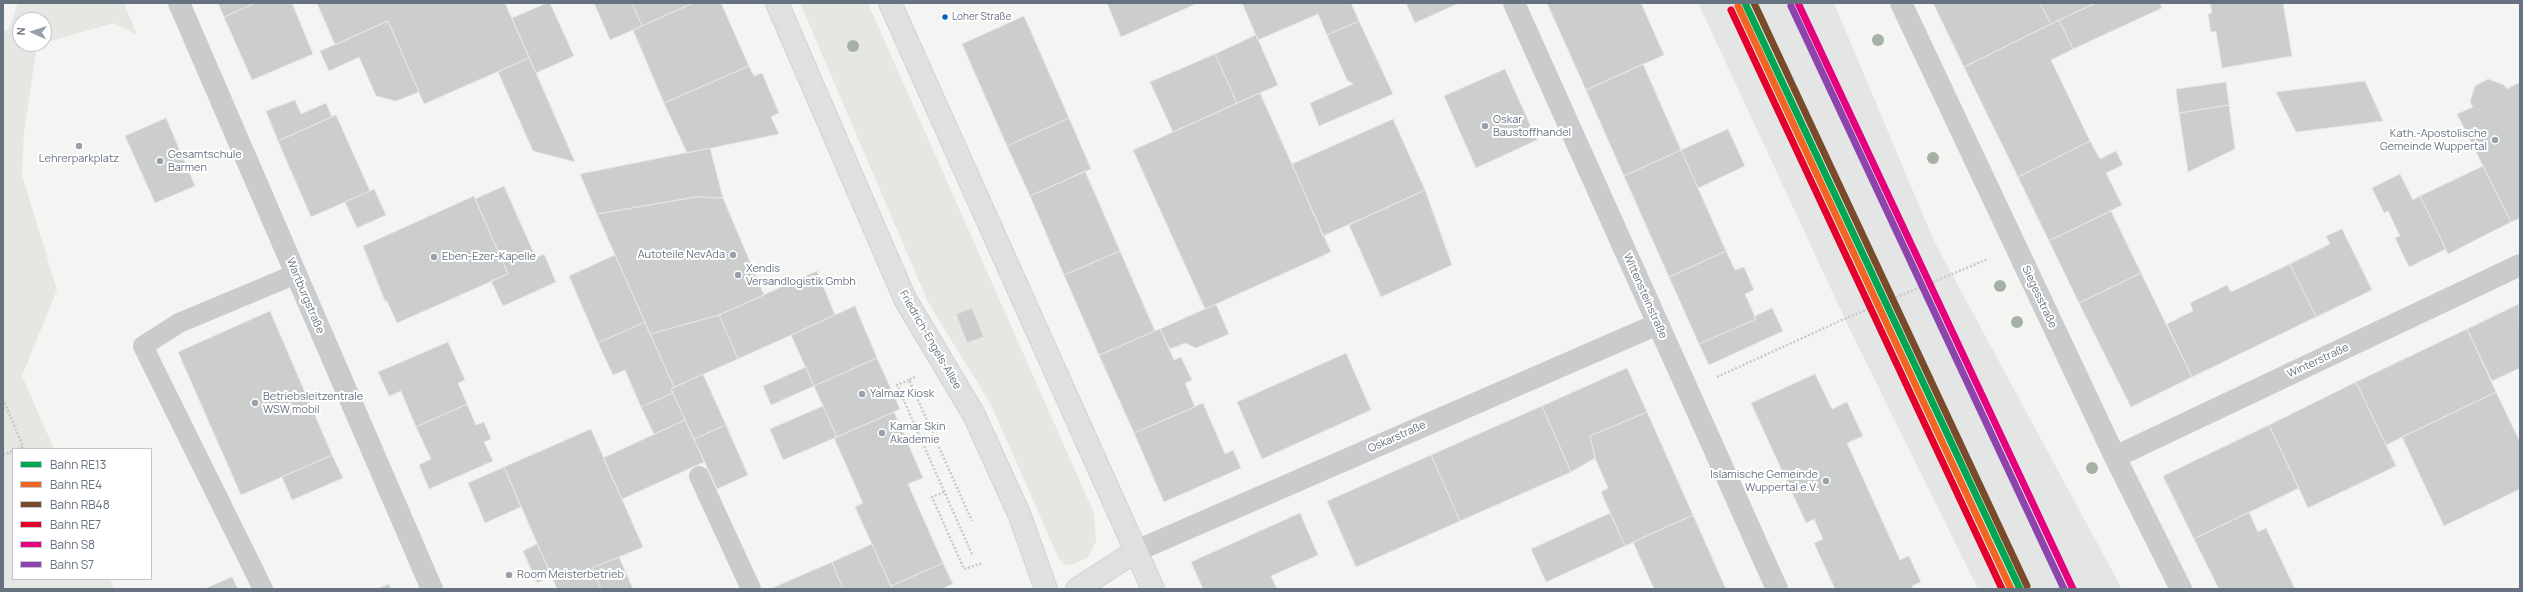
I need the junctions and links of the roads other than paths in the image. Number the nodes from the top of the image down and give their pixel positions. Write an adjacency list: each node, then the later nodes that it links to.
1 (179, 3): 7 (street, Wartburgstraße)
2 (777, 3): 15 (main road, Friedrich-Engels-Allee)
3 (890, 3): 11 (main road)
4 (1514, 3): 8 (street, Wittensteinstraße)
5 (1901, 3): 9 (street, Siegesstraße)
6 (2520, 265): 9 (street, Winterstraße)
7 (296, 274): 12 (lane); 13 (street, Wartburgstraße)
8 (1658, 324): 11 (street, Oskarstraße); 18 (street, Wittensteinstraße)
9 (2115, 457): 19 (street, Siegesstraße)
10 (699, 476): 14 (lane)
11 (1136, 551): 16 (main road); 17 (main road)
12 (263, 589)
13 (432, 589)
14 (751, 589)
15 (1046, 589)
16 (1077, 589)
17 (1153, 589)
18 (1777, 589)
19 (2181, 589)

